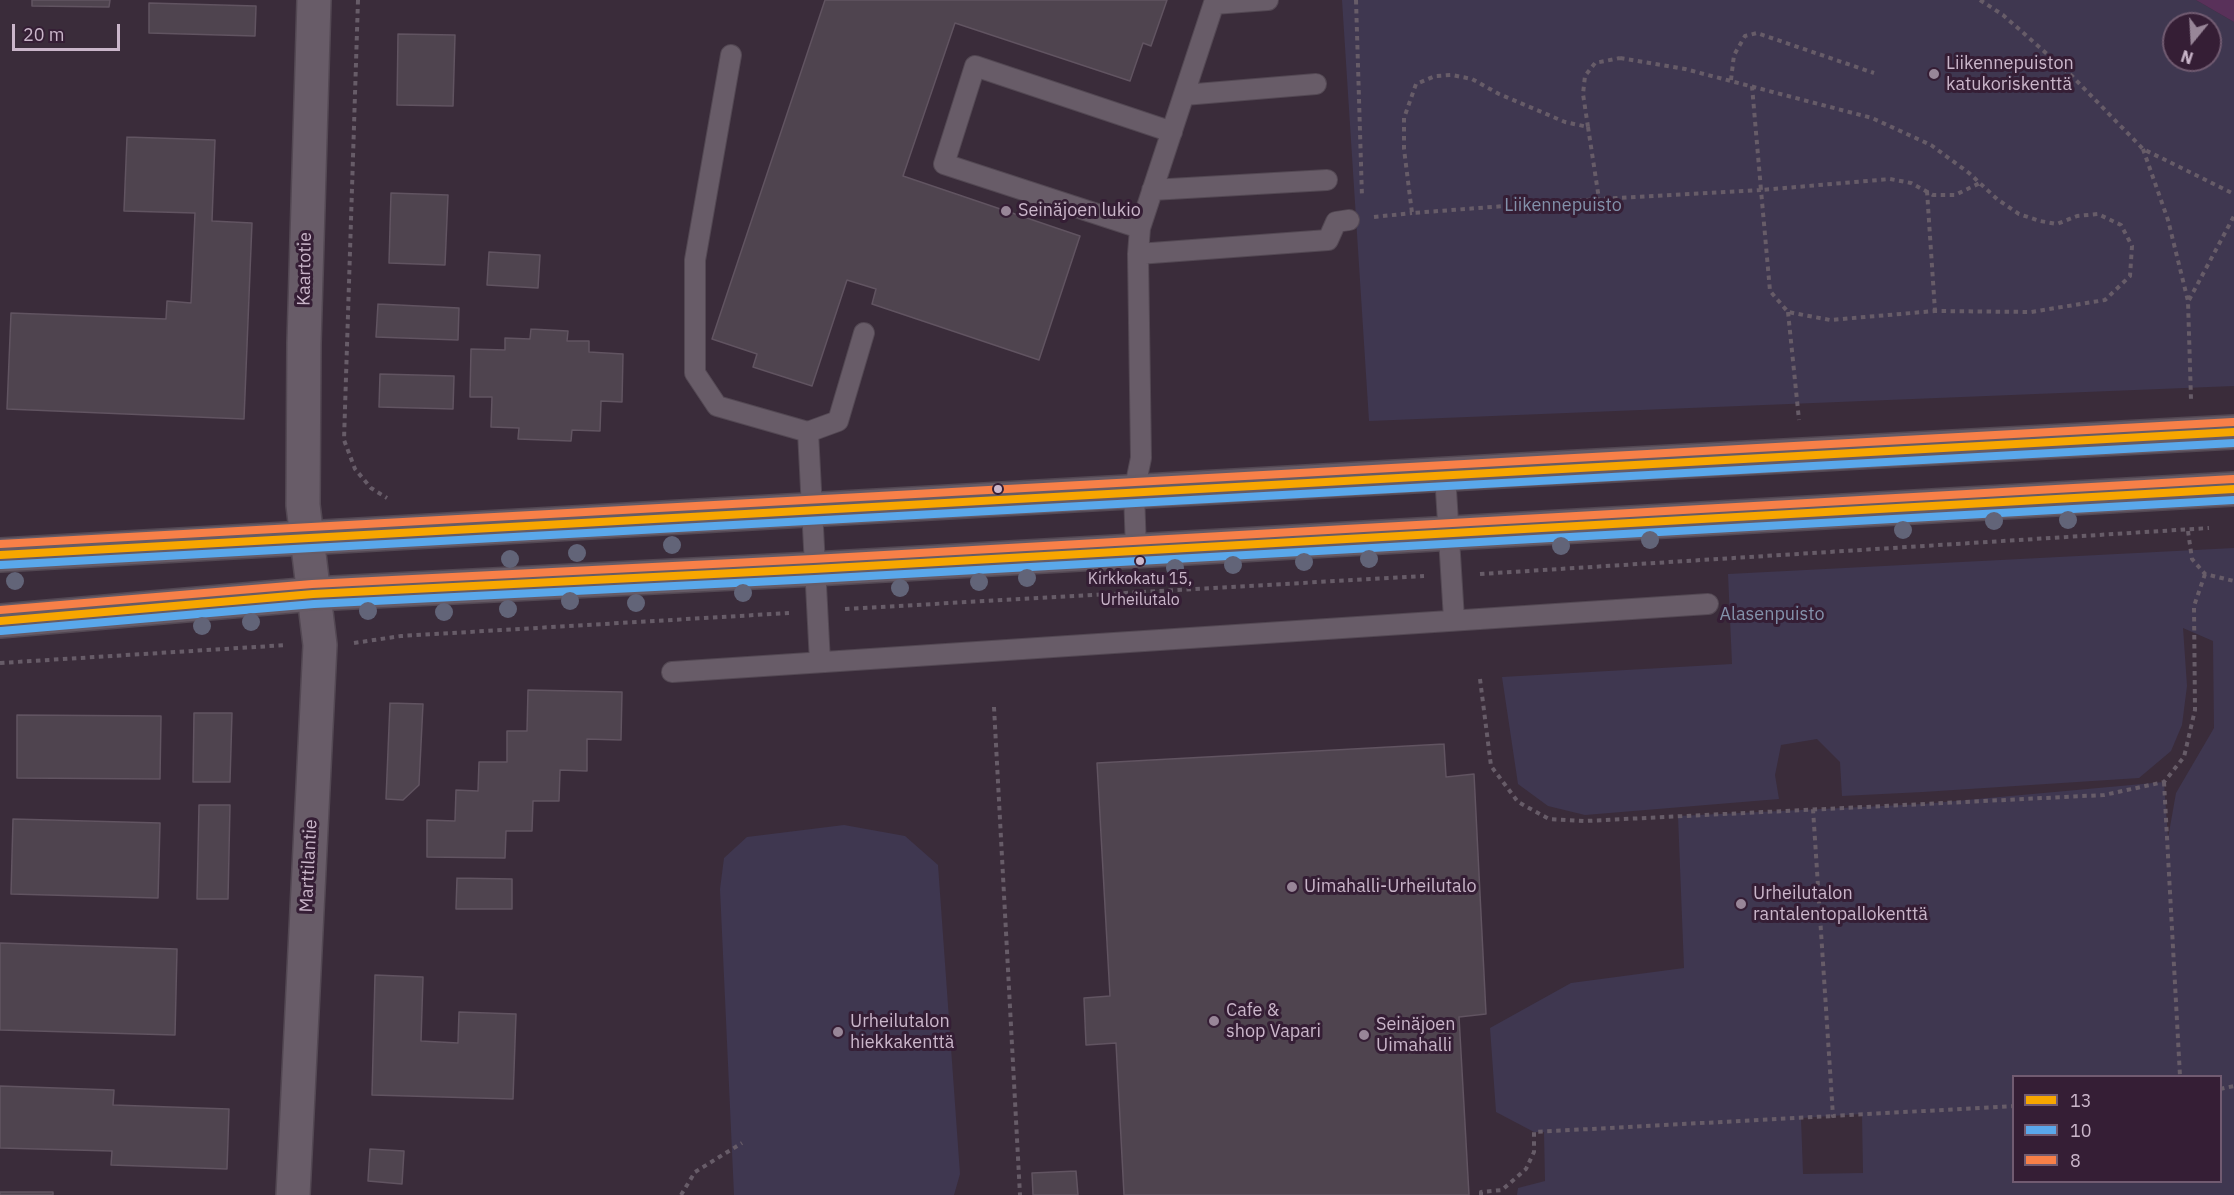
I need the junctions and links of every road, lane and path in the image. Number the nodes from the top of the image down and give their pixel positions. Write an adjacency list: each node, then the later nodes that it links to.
1 (314, 0): 44 (street, Kaartotie)
2 (358, 0): 39 (path)
3 (1268, 0): 6 (lane)
4 (1356, 0): 25 (path)
5 (1980, 0): 15 (path)
6 (1215, 2): 12 (lane)
7 (731, 55): 34 (lane)
8 (1874, 73): 9 (path)
9 (1731, 80): 11 (path); 13 (path)
10 (1316, 84): 12 (lane)
11 (1752, 86): 17 (path); 19 (path)
12 (1184, 95): 14 (lane)
13 (1588, 127): 22 (path); 23 (path)
14 (1172, 132): 18 (lane); 26 (lane)
15 (2143, 148): 21 (path); 28 (path)
16 (1327, 180): 18 (lane)
17 (1980, 183): 20 (path); 29 (path)
18 (1152, 190): 26 (lane)
19 (1761, 190): 20 (path); 22 (path); 30 (path)
20 (1927, 191): 29 (path)
21 (2234, 194)
22 (1599, 199): 23 (path)
23 (1413, 213): 25 (path)
24 (2234, 216): 28 (path)
25 (1356, 219): 27 (lane)
26 (1140, 228): 27 (lane)
27 (1138, 254): 38 (lane)
28 (2188, 301): 32 (path)
29 (1935, 311): 30 (path)
30 (1788, 312): 33 (path)
31 (864, 333): 34 (lane)
32 (2191, 399)
33 (1799, 421)
34 (808, 432): 40 (lane)
35 (2234, 432): 36 (main road)
36 (1445, 474): 38 (main road); 43 (lane)
37 (2234, 489): 43 (main road)
38 (1134, 492): 40 (main road); 45 (lane)
39 (393, 501)
40 (811, 510): 44 (main road); 47 (lane)
41 (2211, 528): 42 (path)
42 (2188, 531): 48 (path); 49 (path)
43 (1449, 532): 45 (main road); 49 (lane)
44 (306, 538): 46 (main road); 51 (street, Marttilantie)
45 (1136, 551): 47 (main road)
46 (0, 555)
47 (814, 570): 51 (main road); 53 (lane)
48 (2205, 574): 50 (path); 62 (path)
49 (1451, 575): 53 (path); 54 (lane)
50 (2234, 581)
51 (314, 594): 55 (main road); 56 (street, Marttilantie)
52 (1708, 604): 54 (lane)
53 (816, 611): 56 (path); 57 (lane)
54 (1454, 619): 57 (lane)
55 (0, 621)
56 (334, 644): 58 (path); 68 (street, Marttilantie)
57 (820, 662): 59 (lane)
58 (0, 663)
59 (672, 672)
60 (1480, 679): 63 (path)
61 (994, 707): 70 (path)
62 (2164, 782): 63 (path); 64 (path)
63 (1813, 809): 66 (path)
64 (2180, 1075)
65 (2012, 1106): 66 (path)
66 (1833, 1116): 71 (path)
67 (742, 1143): 69 (path)
68 (293, 1195)
69 (681, 1195)
70 (1020, 1195)
71 (1481, 1195)

